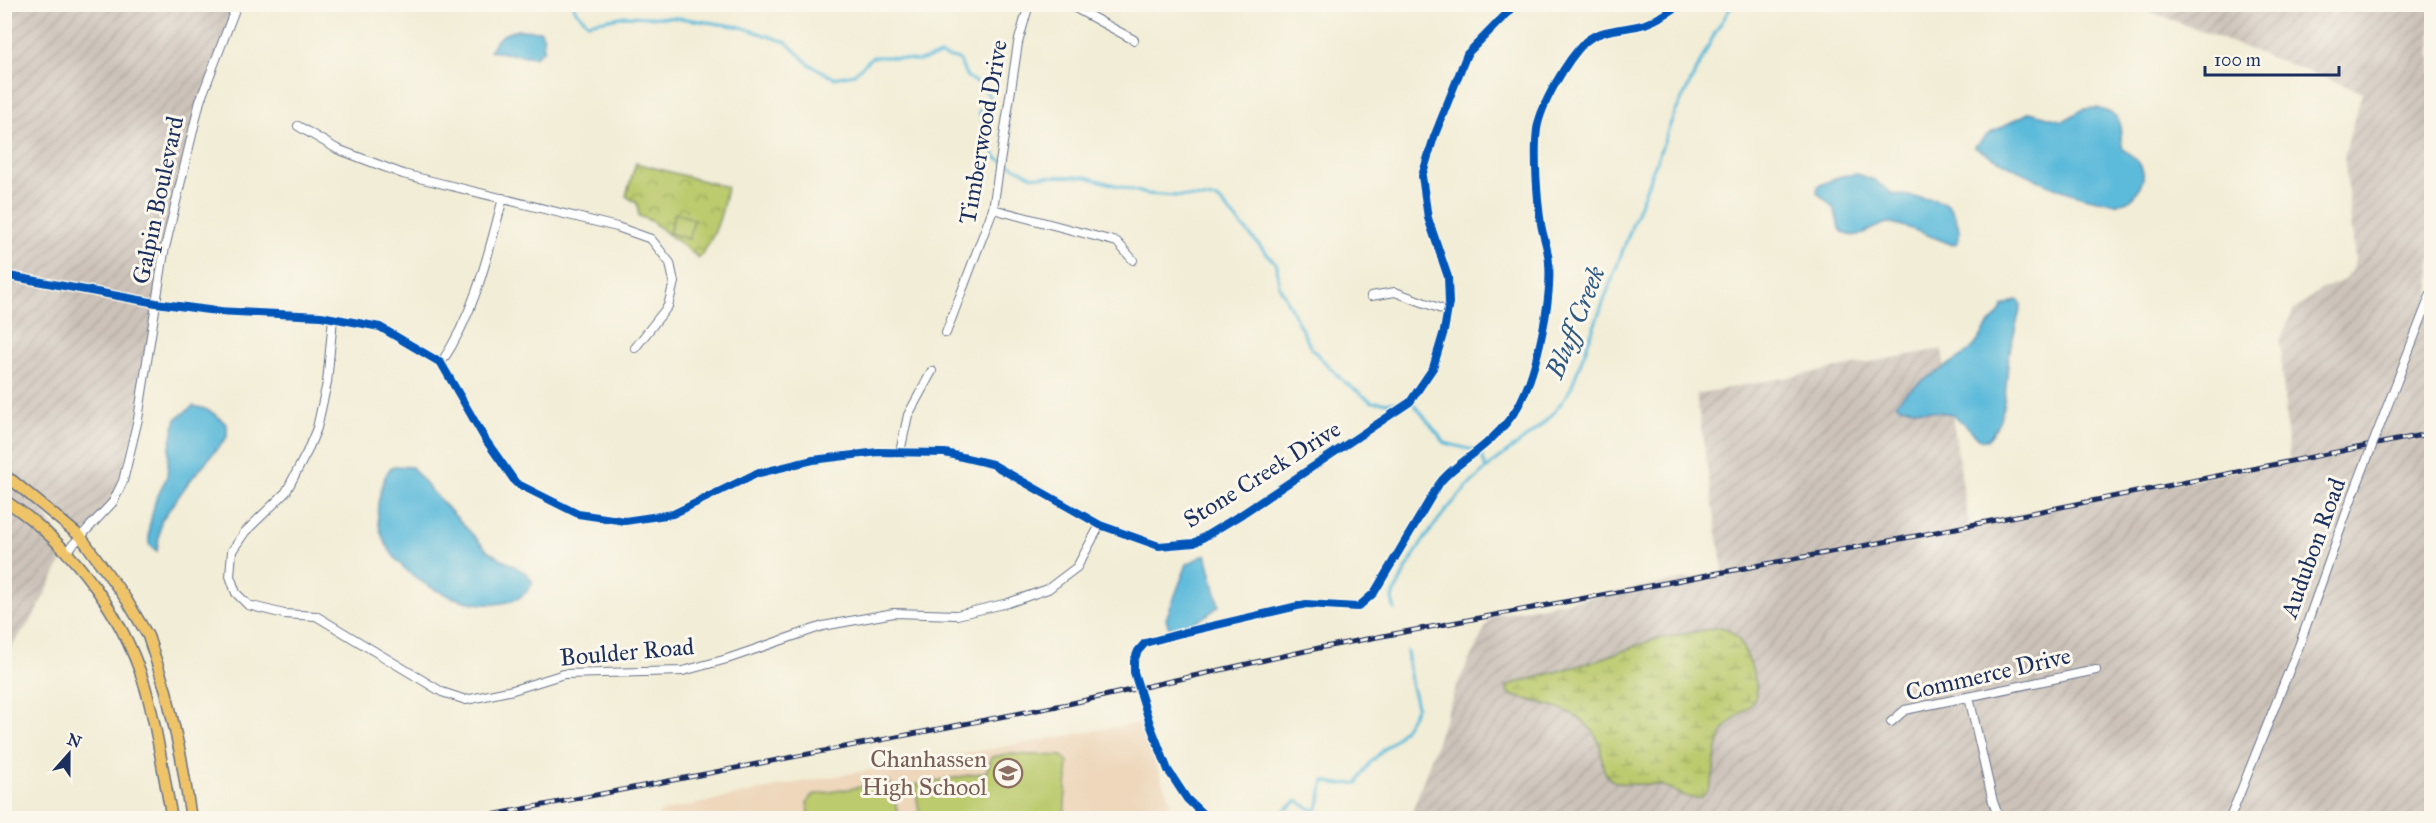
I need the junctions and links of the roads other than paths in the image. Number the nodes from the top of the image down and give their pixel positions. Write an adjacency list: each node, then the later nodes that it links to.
1 (237, 4): 13 (street, Galpin Boulevard)
2 (1029, 4): 8 (street, Timberwood Drive)
3 (1068, 4): 5 (street)
4 (1516, 4): 14 (street, Stone Creek Drive)
5 (1134, 40)
6 (298, 126): 7 (street)
7 (503, 198): 17 (street); 18 (street)
8 (993, 209): 9 (street); 16 (street, Timberwood Drive)
9 (1133, 260)
10 (4, 275): 13 (street, Stone Creek Drive)
11 (2432, 291): 32 (street, Audubon Road, bridge)
12 (1371, 296): 14 (street)
13 (156, 303): 15 (street, Stone Creek Drive); 24 (street, Galpin Boulevard)
14 (1447, 311): 23 (street, Stone Creek Drive)
15 (333, 318): 18 (street, Stone Creek Drive); 23 (street, Boulder Road)
16 (946, 333)
17 (635, 348)
18 (441, 363): 20 (street, Stone Creek Drive)
19 (932, 371): 20 (street)
20 (900, 452): 23 (street, Stone Creek Drive)
21 (4, 476): 24 (main road)
22 (4, 500): 25 (main road)
23 (1100, 525)
24 (81, 537): 25 (street, Galpin Boulevard); 30 (main road)
25 (66, 552): 29 (main road)
26 (2096, 670): 27 (street, Commerce Drive)
27 (1969, 697): 28 (street, Commerce Drive); 31 (street)
28 (1891, 722)
29 (172, 819)
30 (192, 819)
31 (1999, 819)
32 (2230, 819)

